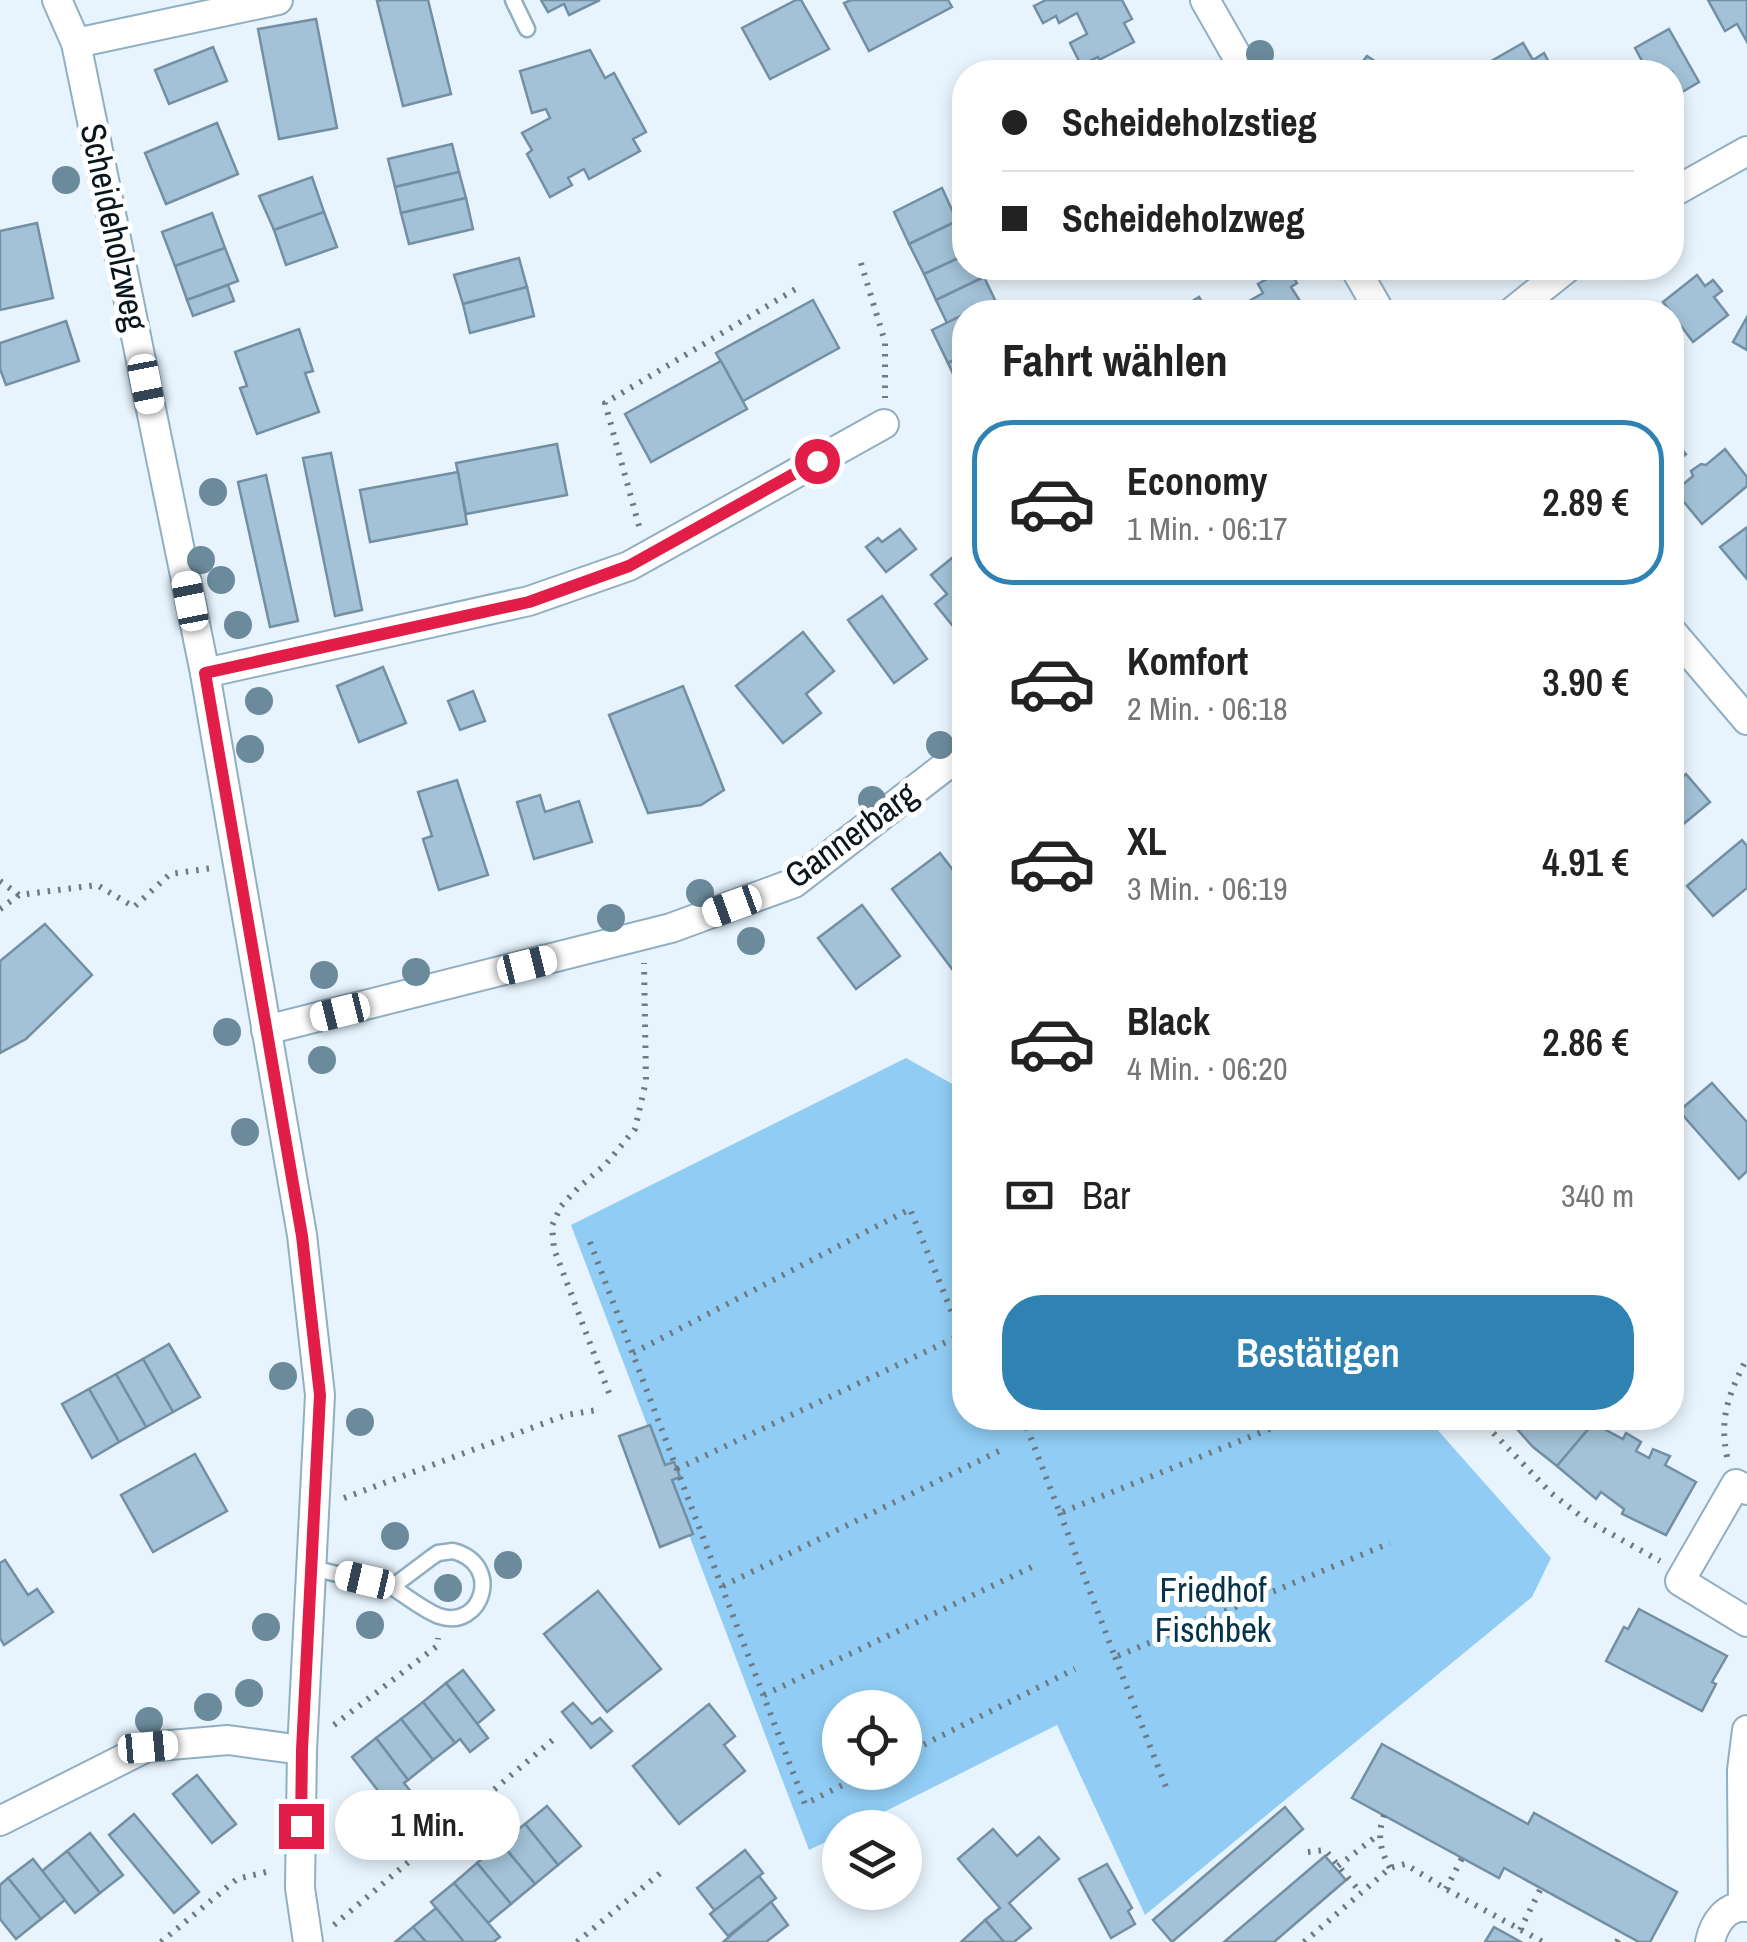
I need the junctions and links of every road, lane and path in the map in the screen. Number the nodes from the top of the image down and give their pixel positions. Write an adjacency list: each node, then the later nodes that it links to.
1 (58, 0): 6 (street, Scheideholzweg)
2 (278, 0): 6 (street)
3 (513, 0): 5 (lane)
4 (1205, 0): 7 (street)
5 (527, 28)
6 (76, 43): 17 (street, Scheideholzweg)
7 (1239, 60)
8 (1747, 152): 9 (street)
9 (1684, 186)
10 (860, 263): 14 (path)
11 (1552, 280): 13 (street)
12 (799, 287): 15 (path)
13 (1527, 300)
14 (884, 424): 15 (street)
15 (648, 556): 17 (street)
16 (1684, 646): 18 (street)
17 (205, 673): 20 (street, Scheideholzweg)
18 (1747, 720)
19 (952, 761): 24 (street, Gannerbarg)
20 (238, 864): 22 (path); 25 (street, Scheideholzweg)
21 (0, 881): 22 (path)
22 (19, 894): 23 (path)
23 (0, 909)
24 (639, 937): 25 (street, Gannerbarg); 31 (path)
25 (266, 1030): 39 (street, Scheideholzweg)
26 (590, 1242): 29 (path)
27 (952, 1308): 29 (path)
28 (952, 1339): 37 (path)
29 (633, 1352): 37 (path)
30 (1747, 1358): 38 (path)
31 (608, 1394)
32 (597, 1410): 39 (path)
33 (1027, 1430): 40 (path)
34 (1267, 1430): 40 (path)
35 (1490, 1430): 44 (path)
36 (998, 1452): 46 (path)
37 (677, 1468): 46 (path)
38 (1742, 1487): 44 (street)
39 (314, 1506): 43 (street, Scheideholzweg)
40 (1060, 1513): 49 (path)
41 (1390, 1543): 49 (path)
42 (1038, 1564): 51 (path)
43 (312, 1568): 45 (lane); 55 (street, Scheideholzweg)
44 (1684, 1574): 48 (street)
45 (392, 1586): 47 (lane); 47 (lane)
46 (723, 1586): 51 (path)
47 (443, 1618): 55 (path)
48 (1747, 1622)
49 (1115, 1656): 56 (path)
50 (1075, 1670): 54 (path)
51 (764, 1694): 57 (path)
52 (1747, 1730): 70 (street)
53 (554, 1738): 73 (path)
54 (922, 1746)
55 (302, 1750): 59 (street); 63 (street, Scheideholzweg)
56 (1166, 1786)
57 (833, 1790)
58 (1384, 1815): 60 (path)
59 (0, 1821)
60 (1379, 1834): 64 (path); 65 (path)
61 (1308, 1852): 64 (path)
62 (1462, 1858): 68 (path)
63 (300, 1863): 73 (street, Scheideholzweg); 74 (path)
64 (1338, 1866): 69 (path)
65 (1390, 1868): 68 (path); 69 (path)
66 (664, 1870): 75 (path)
67 (1541, 1888): 71 (path)
68 (1446, 1889): 71 (path)
69 (1362, 1892): 76 (path)
70 (1745, 1907): 79 (street)
71 (1520, 1930): 77 (path)
72 (1622, 1932): 78 (path)
73 (319, 1936)
74 (161, 1942)
75 (576, 1942)
76 (1304, 1942)
77 (1543, 1942)
78 (1617, 1942)
79 (1710, 1942)

